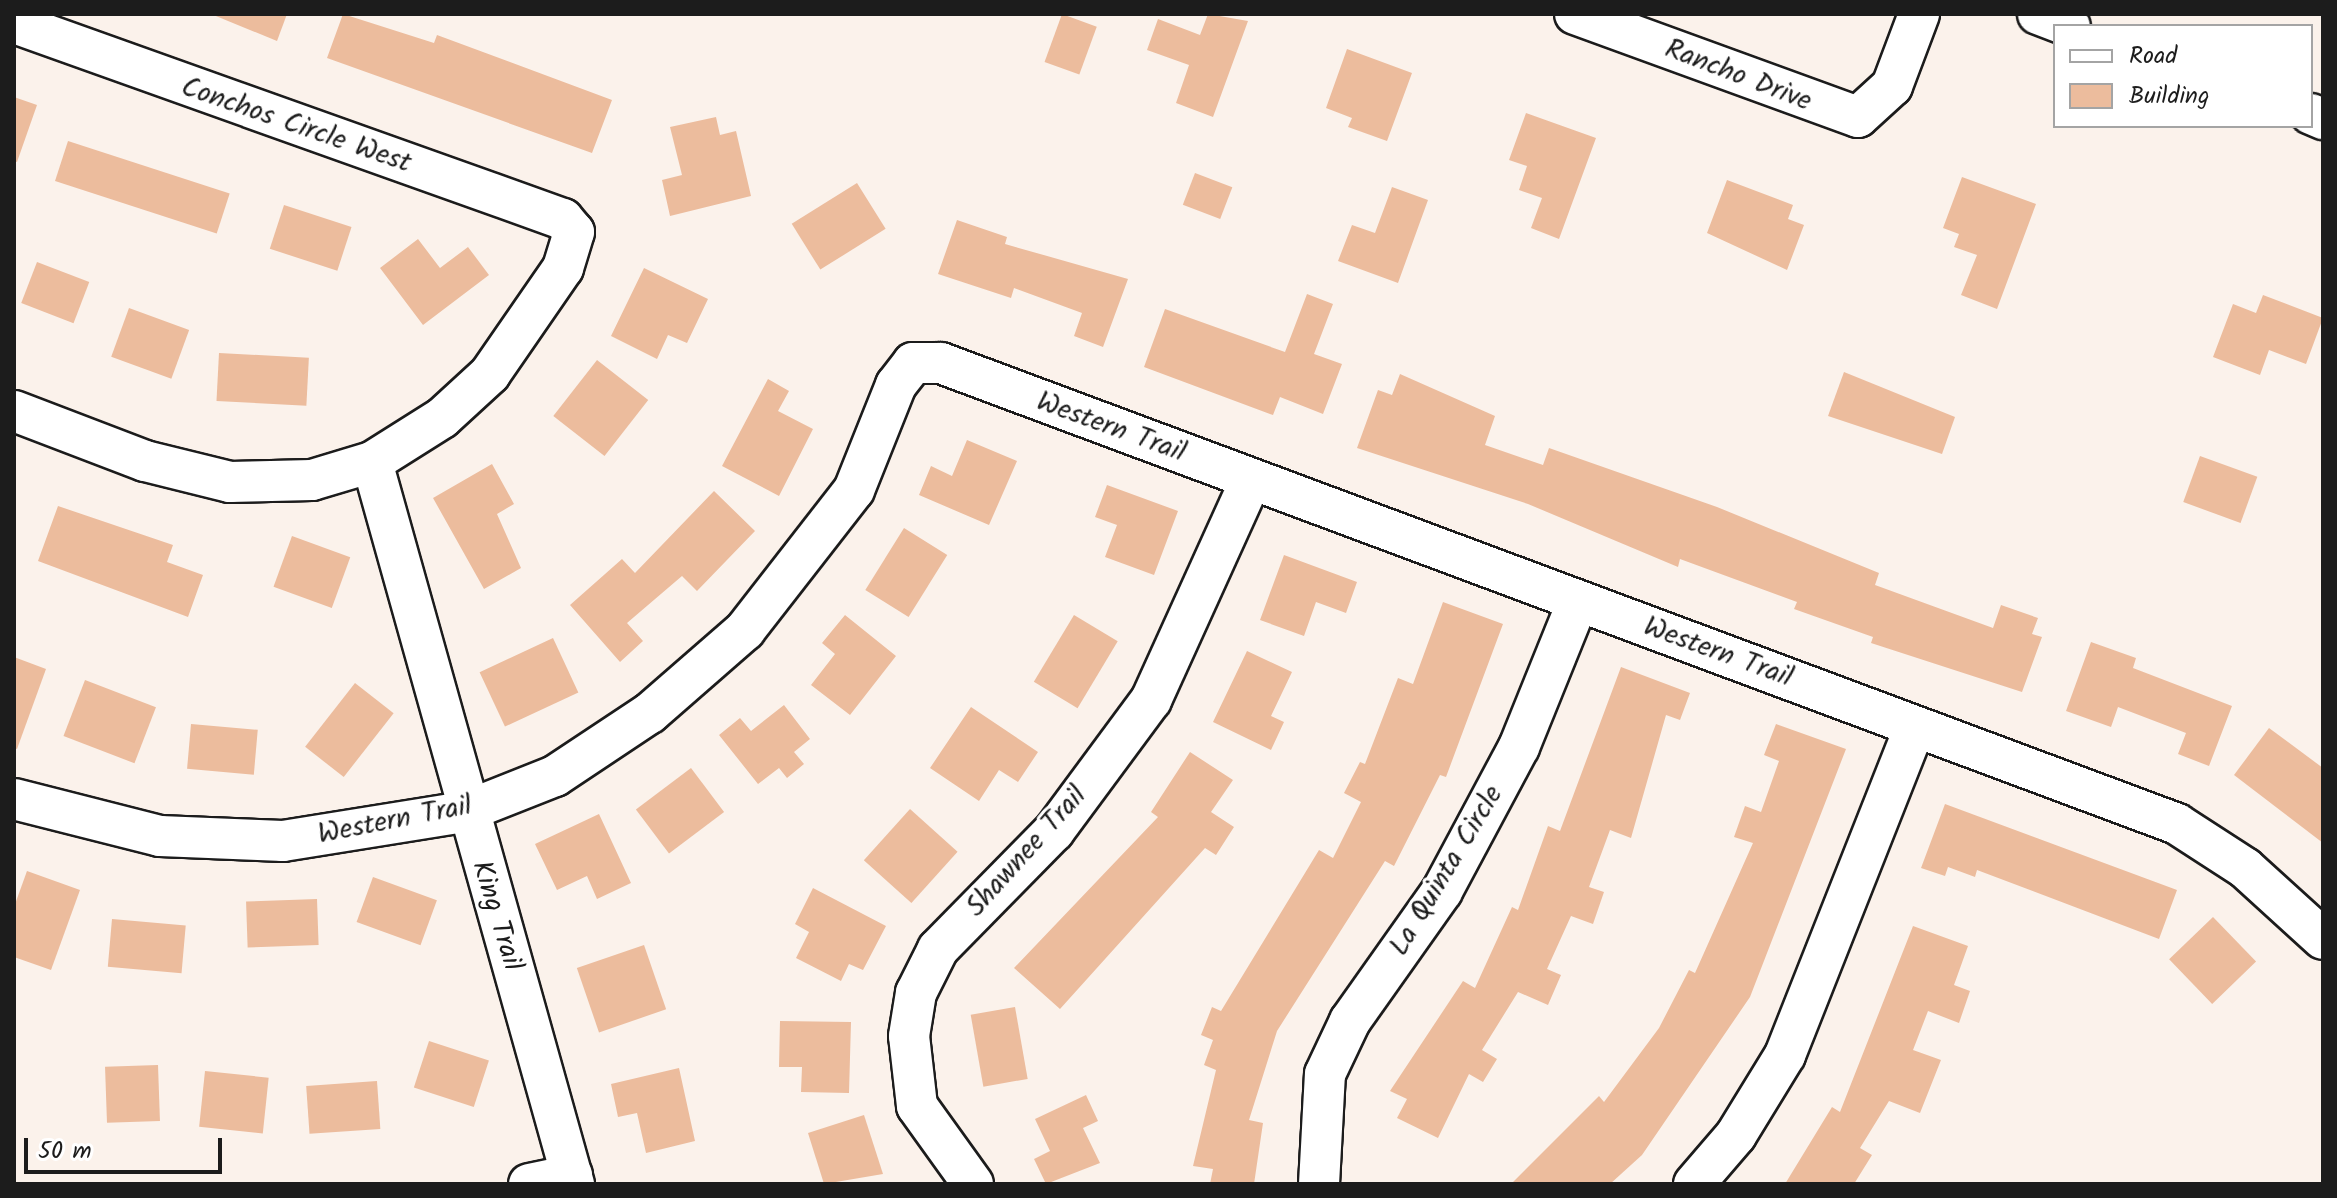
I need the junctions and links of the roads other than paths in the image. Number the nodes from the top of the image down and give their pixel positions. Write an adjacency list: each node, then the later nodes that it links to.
1 (1575, 14): 2 (street, Rancho Drive)
2 (1919, 14)
3 (2038, 14): 5 (street)
4 (14, 23): 7 (street, Conchos Circle West)
5 (2065, 24)
6 (14, 411): 7 (street)
7 (372, 462): 12 (street, King Trail)
8 (1251, 480): 9 (street, Western Trail); 12 (street, Western Trail); 16 (street, Shawnee Trail)
9 (1578, 601): 10 (street, Western Trail); 17 (street, La Quinta Circle)
10 (1914, 729): 13 (street, Western Trail); 18 (street)
11 (14, 799): 12 (street, Western Trail)
12 (464, 812): 14 (street, King Trail)
13 (2323, 939)
14 (573, 1180): 15 (street)
15 (529, 1184)
16 (973, 1184)
17 (1319, 1184)
18 (1694, 1184)

